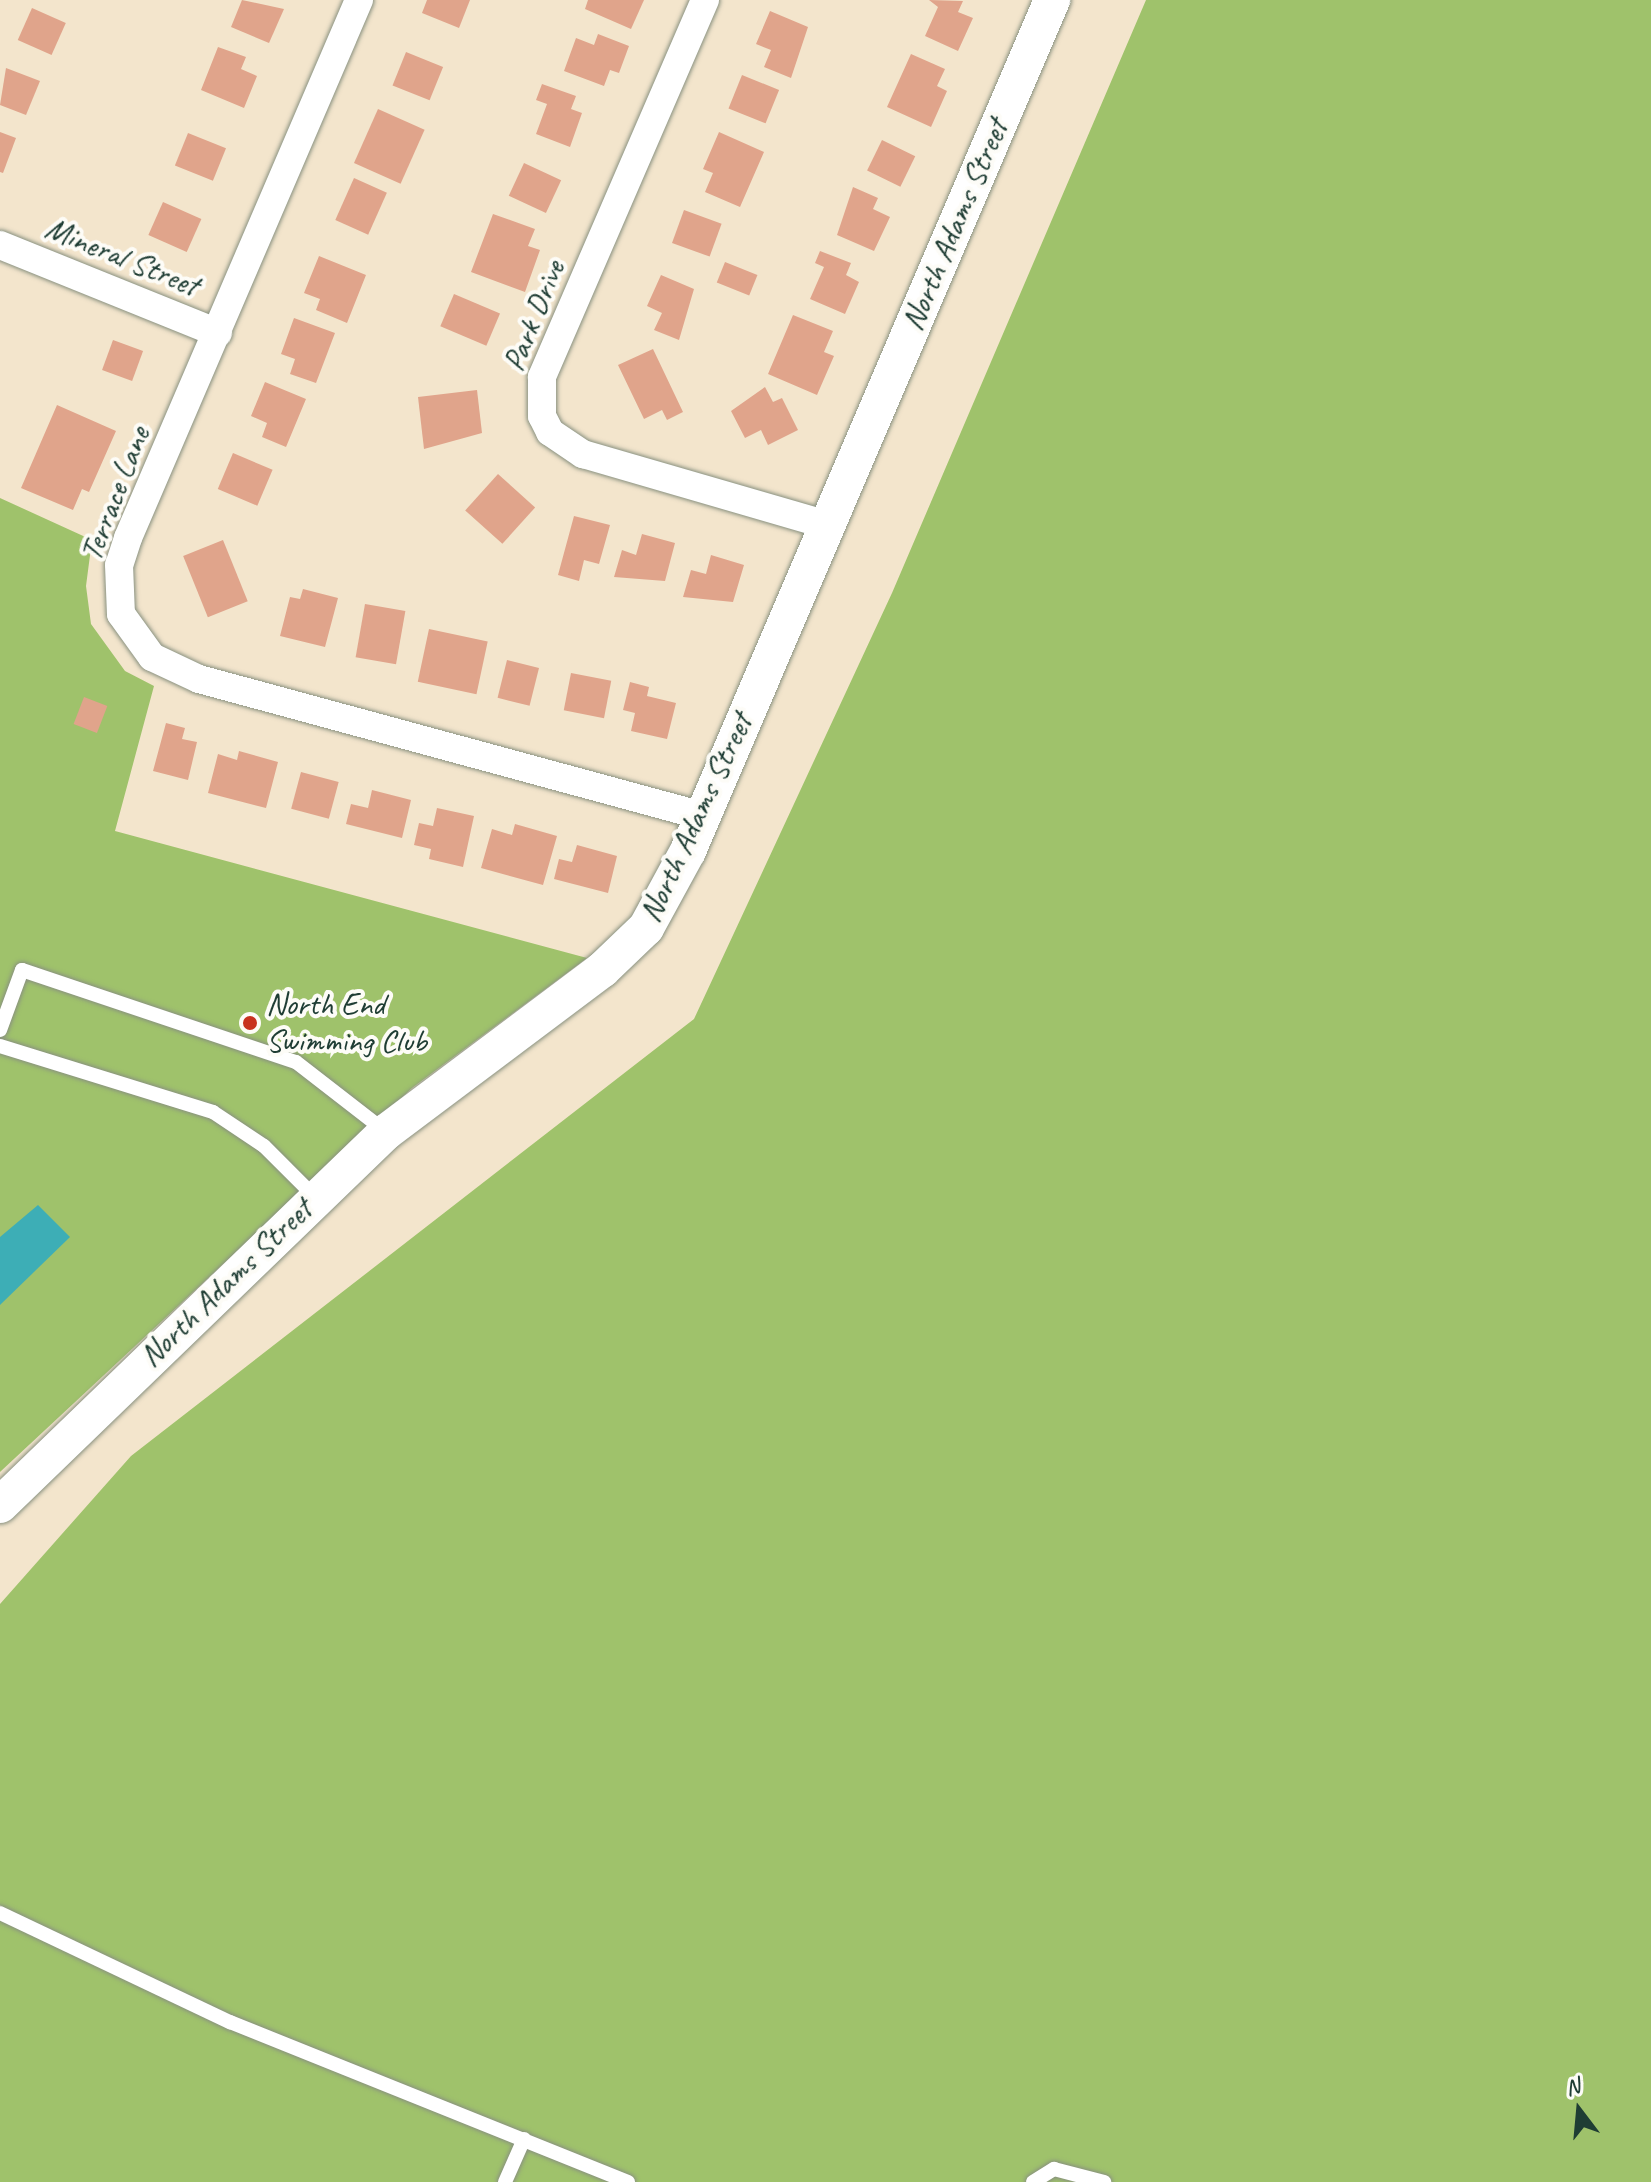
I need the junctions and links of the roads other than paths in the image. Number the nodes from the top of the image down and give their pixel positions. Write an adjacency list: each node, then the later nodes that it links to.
1 (359, 0): 5 (street, Terrace Lane)
2 (705, 0): 6 (street, Park Drive)
3 (1052, 0): 6 (street, North Adams Street)
4 (0, 245): 5 (street, Mineral Street)
5 (218, 333): 7 (street, Terrace Lane)
6 (827, 525): 7 (street, North Adams Street)
7 (703, 816): 10 (street, North Adams Street)
8 (0, 1030): 10 (lane)
9 (0, 1046): 11 (lane)
10 (386, 1132): 11 (street, North Adams Street)
11 (315, 1197): 12 (street, North Adams Street)
12 (0, 1505)
13 (0, 1913): 14 (lane)
14 (524, 2139): 15 (lane); 16 (lane)
15 (505, 2182)
16 (628, 2182)
17 (1033, 2182): 18 (lane)
18 (1104, 2182)

